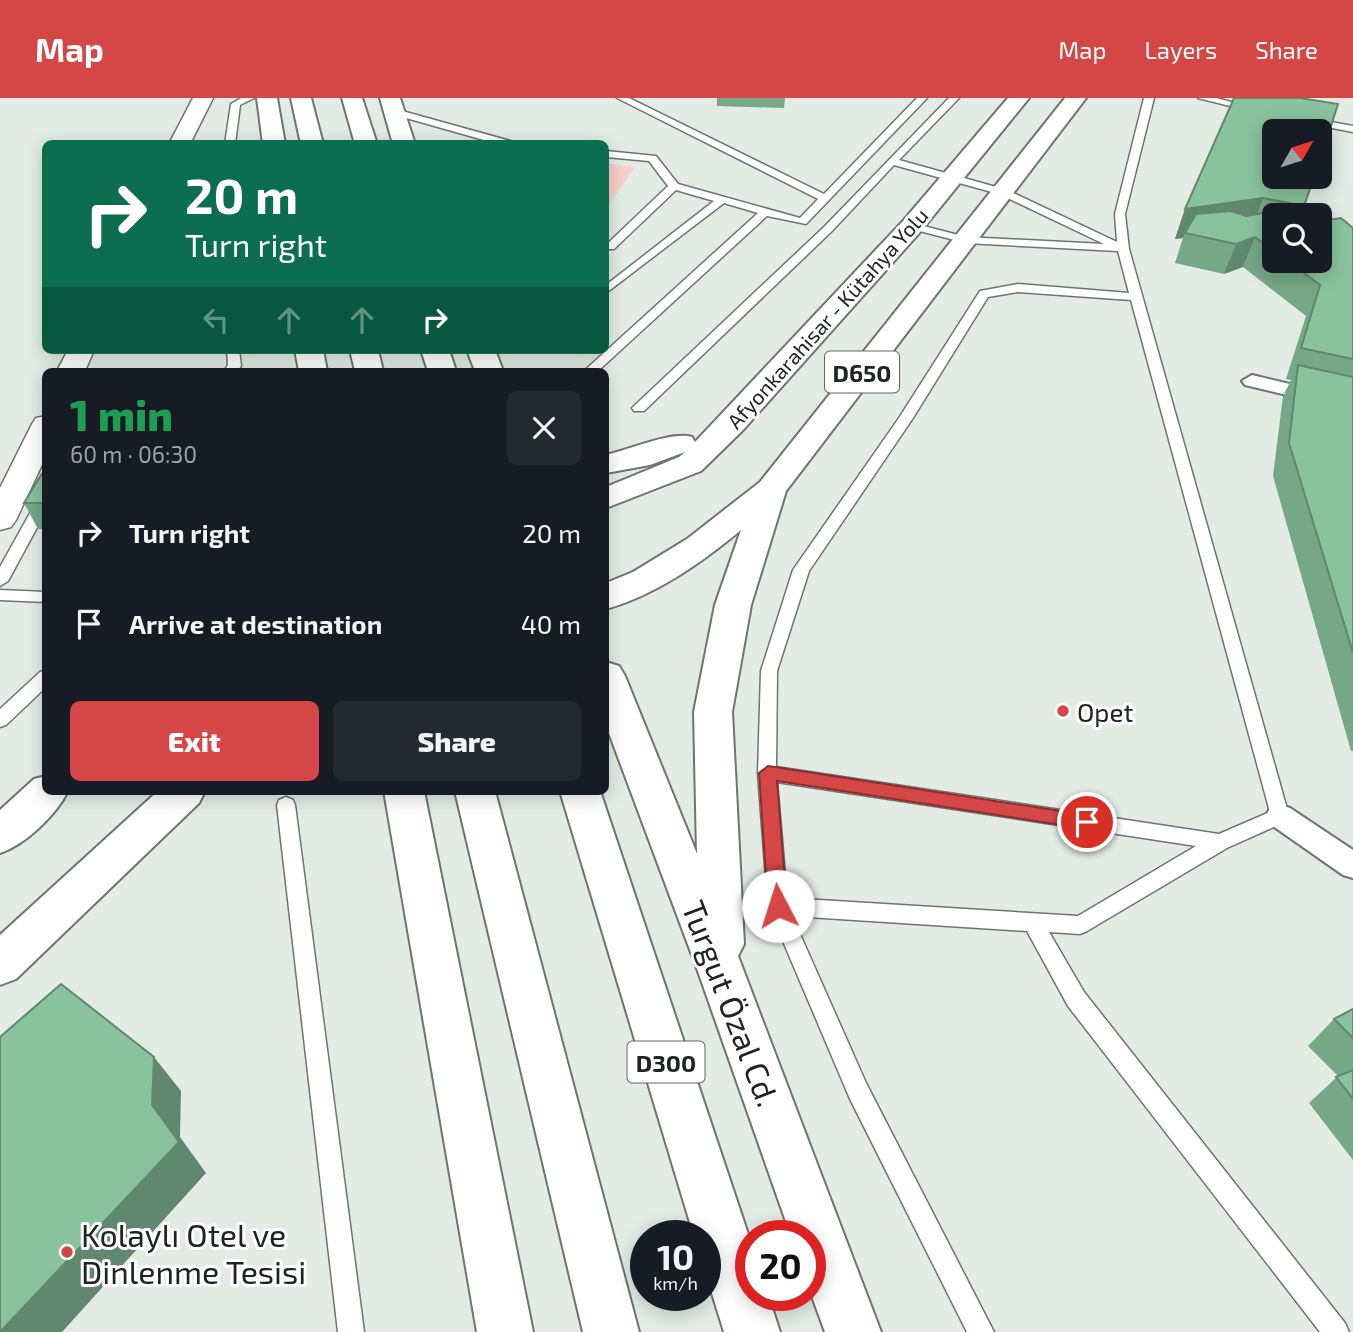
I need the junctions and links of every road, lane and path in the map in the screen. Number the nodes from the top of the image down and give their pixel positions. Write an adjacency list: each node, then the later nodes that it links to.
1 (203, 98): 19 (street)
2 (249, 98): 20 (lane)
3 (267, 98): 21 (main road)
4 (301, 98): 22 (main road)
5 (352, 98): 23 (main road)
6 (622, 98): 31 (lane)
7 (922, 98): 31 (lane)
8 (954, 98): 27 (lane)
9 (1019, 98): 28 (main road, Afyonkarahisar - Kütahya Yolu / D650)
10 (1076, 98): 30 (main road, Afyonkarahisar - Kütahya Yolu / D650)
11 (1149, 98): 39 (lane)
12 (1203, 98): 15 (lane)
13 (392, 105): 24 (main road); 25 (lane)
14 (1320, 111): 17 (lane)
15 (1270, 112)
16 (1296, 118): 18 (lane)
17 (1353, 119)
18 (1353, 129)
19 (181, 140)
20 (231, 140)
21 (273, 140)
22 (311, 140)
23 (365, 140)
24 (403, 140)
25 (492, 140)
26 (609, 154): 29 (lane)
27 (892, 162): 28 (lane); 36 (lane)
28 (951, 179): 30 (lane); 35 (main road, Afyonkarahisar - Kütahya Yolu / D650)
29 (674, 186): 32 (lane); 38 (lane)
30 (1003, 192): 37 (main road, Afyonkarahisar - Kütahya Yolu / D650); 39 (lane)
31 (824, 198): 34 (lane)
32 (720, 201): 33 (lane); 40 (lane)
33 (765, 212): 34 (lane); 42 (lane)
34 (802, 222): 36 (lane)
35 (912, 226): 37 (lane); 48 (main road, Afyonkarahisar - Kütahya Yolu / D650)
36 (828, 229): 47 (lane)
37 (966, 240): 39 (lane); 51 (main road, Afyonkarahisar - Kütahya Yolu / D650)
38 (610, 247)
39 (1123, 249): 41 (lane)
40 (609, 288)
41 (1134, 297): 62 (lane); 69 (lane)
42 (609, 354)
43 (609, 354): 44 (lane)
44 (593, 368)
45 (1252, 381): 46 (street)
46 (1353, 405)
47 (639, 408)
48 (732, 424): 50 (main road); 52 (main road, Afyonkarahisar - Kütahya Yolu / D650)
49 (42, 432): 54 (street)
50 (609, 463)
51 (771, 489): 57 (main road, Afyonkarahisar - Kütahya Yolu / D650); 76 (main road)
52 (609, 497)
53 (42, 504): 55 (lane)
54 (0, 520)
55 (0, 581)
56 (0, 595): 58 (lane)
57 (609, 596)
58 (42, 597)
59 (42, 680): 61 (lane)
60 (609, 684): 76 (main road, Turgut Özal Cd.)
61 (0, 720)
62 (768, 773): 71 (lane); 73 (lane)
63 (44, 795): 70 (main road)
64 (181, 795): 75 (main road)
65 (476, 795): 79 (main road)
66 (581, 795): 80 (main road, D300)
67 (397, 800): 77 (main road)
68 (286, 805): 78 (lane)
69 (1280, 816): 71 (lane); 72 (street)
70 (0, 836)
71 (1220, 842): 74 (lane)
72 (1353, 866)
73 (778, 906): 74 (lane); 82 (lane)
74 (1033, 922): 83 (lane)
75 (0, 964)
76 (722, 974): 81 (main road, Turgut Özal Cd.)
77 (495, 1324)
78 (351, 1332)
79 (611, 1332)
80 (752, 1332)
81 (853, 1332)
82 (981, 1332)
83 (1336, 1332)

